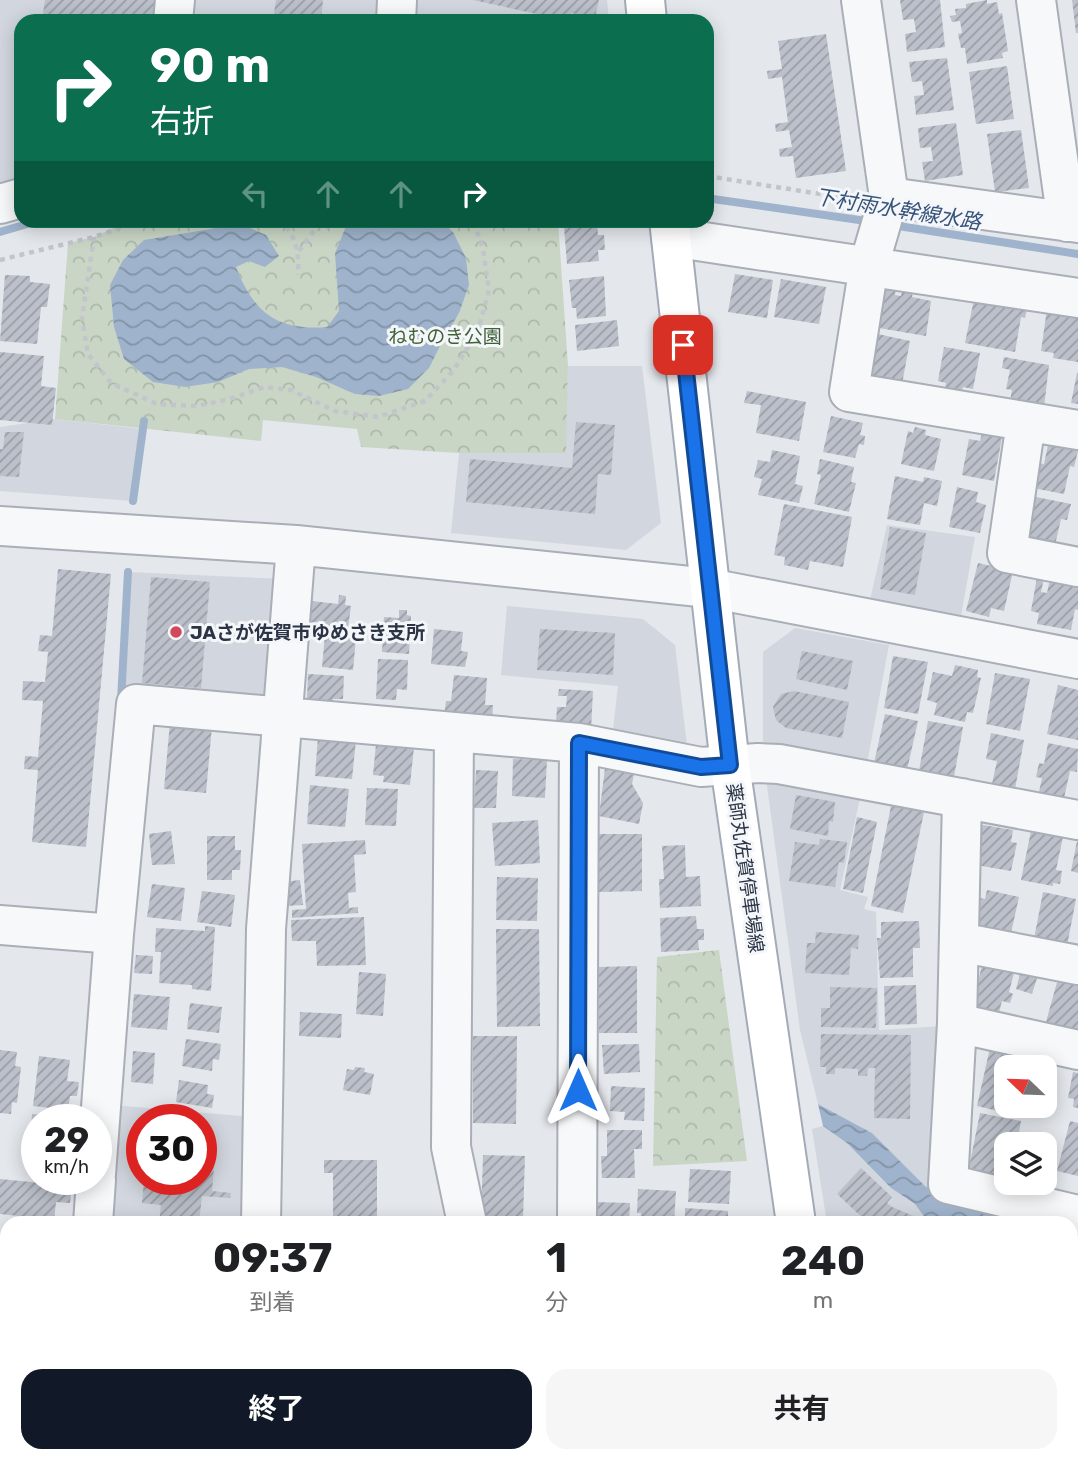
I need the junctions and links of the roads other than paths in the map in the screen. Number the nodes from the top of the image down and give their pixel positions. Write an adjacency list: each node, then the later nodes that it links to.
1 (861, 0): 3 (street)
2 (1036, 0): 4 (street)
3 (889, 197): 4 (street); 7 (street)
4 (1072, 223)
5 (670, 228): 14 (main road, 薬師丸佐賀停車場線)
6 (683, 228): 7 (street)
7 (872, 257): 8 (street); 9 (street)
8 (1078, 298)
9 (1026, 422): 10 (street); 13 (street)
10 (1078, 430)
11 (0, 526): 12 (street)
12 (296, 545): 14 (street); 16 (street)
13 (1078, 567)
14 (709, 588): 15 (street); 19 (main road, 薬師丸佐賀停車場線)
15 (1078, 659)
16 (282, 717): 17 (street); 23 (street); 32 (street)
17 (454, 733): 18 (street); 33 (street)
18 (579, 743): 19 (street); 34 (street)
19 (730, 765): 20 (street); 35 (main road, 薬師丸佐賀停車場線)
20 (962, 798): 21 (street); 24 (street)
21 (1078, 820)
22 (0, 925): 23 (street)
23 (114, 934): 28 (street)
24 (959, 942): 25 (street); 26 (street)
25 (1078, 965)
26 (957, 1023): 27 (street); 30 (street)
27 (1078, 1050)
28 (101, 1104)
29 (95, 1195): 31 (street)
30 (1078, 1215)
31 (93, 1216)
32 (261, 1216)
33 (466, 1216)
34 (577, 1216)
35 (795, 1216)

